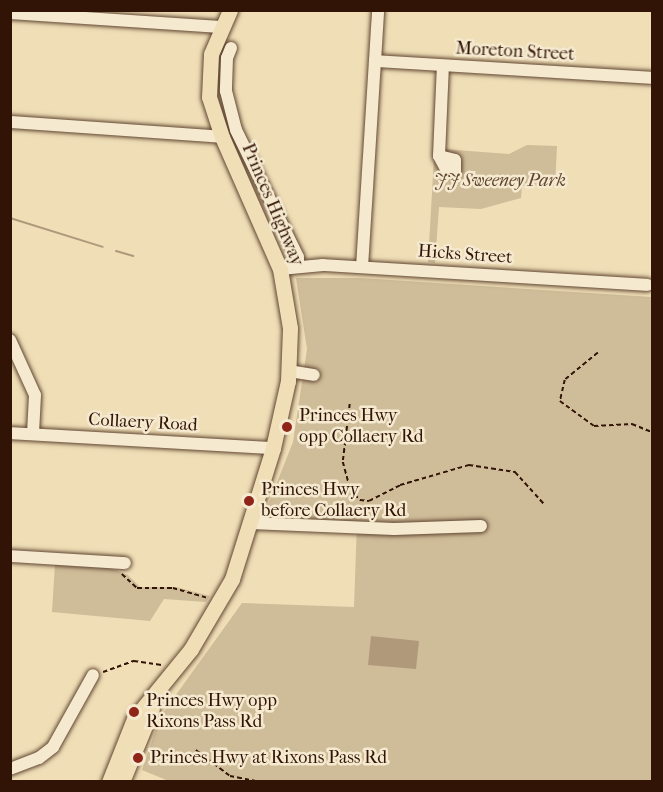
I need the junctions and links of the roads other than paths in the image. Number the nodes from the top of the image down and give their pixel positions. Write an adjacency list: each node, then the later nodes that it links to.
1 (230, 10): 4 (main road, Princes Highway)
2 (378, 10): 6 (street)
3 (10, 13): 4 (street)
4 (221, 27): 10 (main road, Princes Highway)
5 (231, 48): 12 (street)
6 (375, 61): 7 (street, Moreton Street); 13 (street)
7 (442, 66): 8 (street, Moreton Street); 11 (street)
8 (652, 78)
9 (10, 122): 10 (street)
10 (222, 137): 14 (main road, Princes Highway)
11 (439, 156)
12 (298, 265): 13 (street, Hicks Street); 14 (street, Hicks Street)
13 (362, 267): 15 (street, Hicks Street)
14 (280, 269): 17 (main road, Princes Highway)
15 (647, 285)
16 (10, 340): 20 (street)
17 (289, 371): 18 (street); 21 (main road, Princes Highway)
18 (314, 375)
19 (10, 433): 20 (street, Collaery Road)
20 (33, 435): 21 (street, Collaery Road)
21 (273, 448): 22 (main road, Princes Highway)
22 (251, 523): 23 (street); 28 (main road, Princes Highway)
23 (481, 526)
24 (10, 556): 25 (street)
25 (125, 563)
26 (93, 675): 27 (street)
27 (10, 769)
28 (120, 779)

